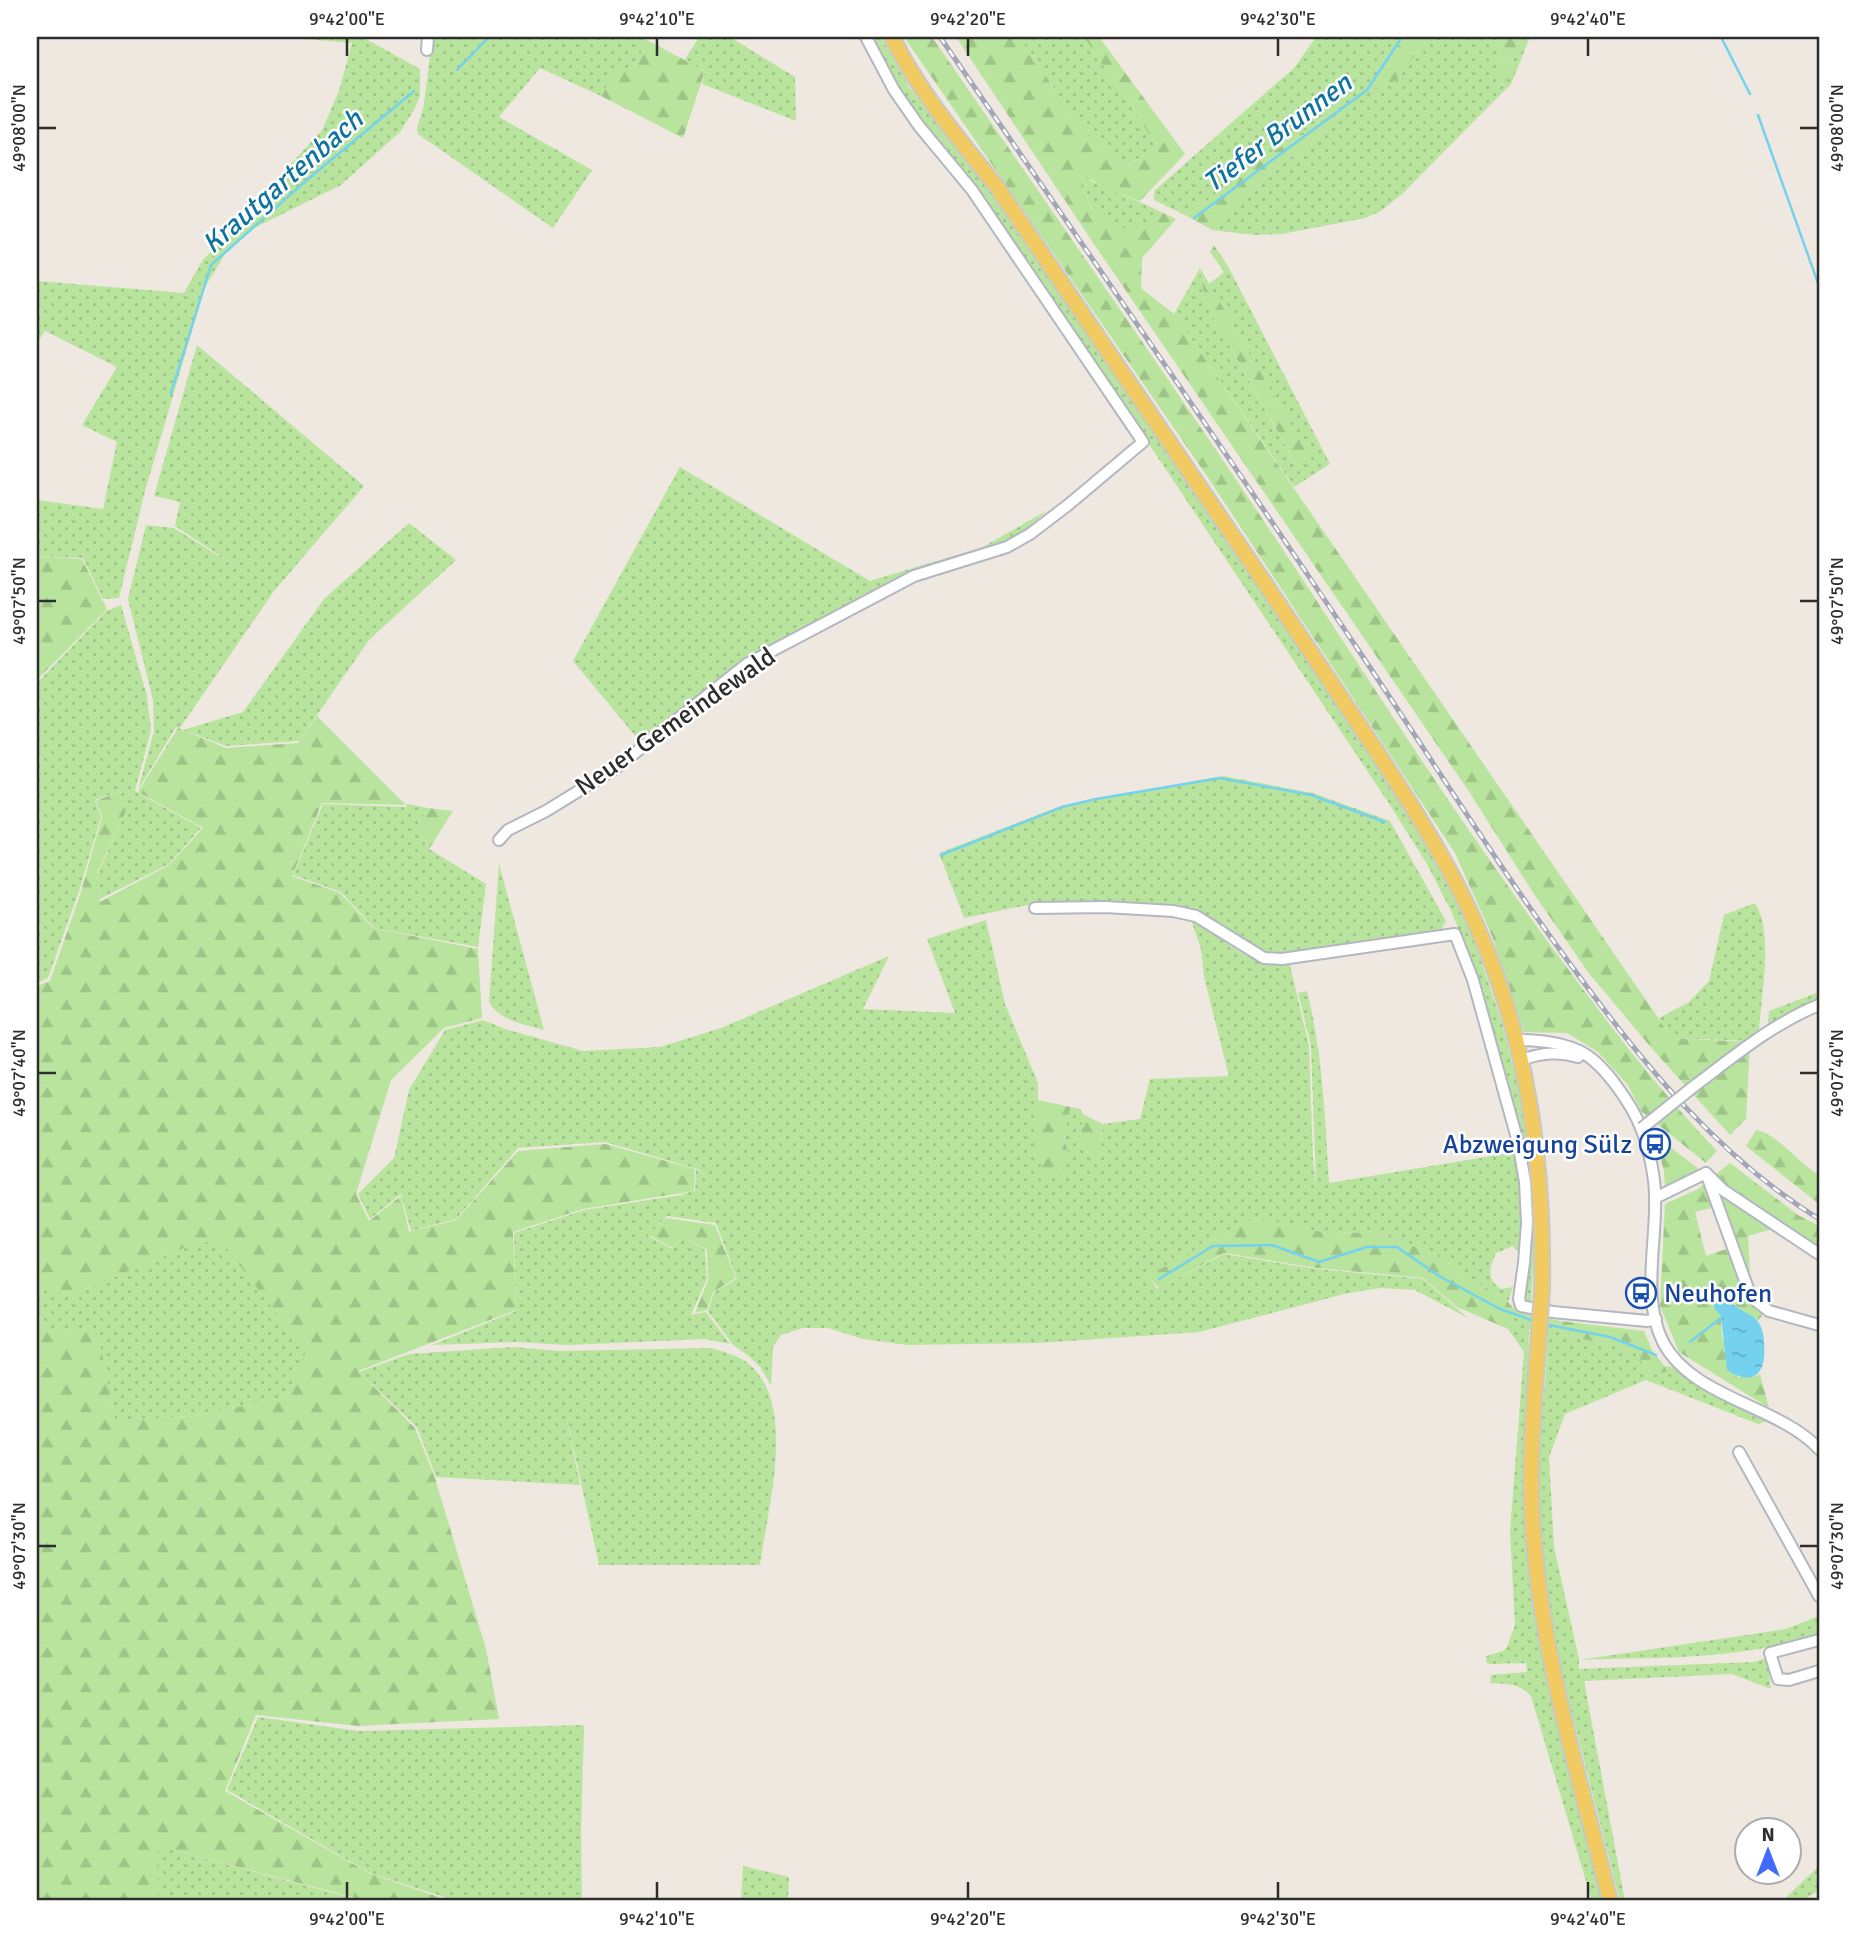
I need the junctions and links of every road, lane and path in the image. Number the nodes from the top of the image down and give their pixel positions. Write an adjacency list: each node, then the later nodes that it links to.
1 (428, 37): 4 (street)
2 (866, 37): 5 (street, Neuer Gemeindewald)
3 (891, 37): 8 (main road)
4 (427, 50)
5 (499, 840)
6 (1035, 908): 15 (street)
7 (1819, 1005): 11 (street, bridge)
8 (1516, 1040): 9 (main road); 10 (street)
9 (1521, 1060): 10 (street); 22 (main road, bridge)
10 (1600, 1067): 11 (street)
11 (1642, 1128): 13 (street)
12 (1706, 1173): 13 (street); 14 (street); 16 (street)
13 (1655, 1198): 15 (street)
14 (1819, 1254)
15 (1656, 1319): 17 (street)
16 (1819, 1325)
17 (1819, 1449)
18 (1739, 1452): 19 (street)
19 (1819, 1596)
20 (1819, 1640): 21 (street)
21 (1819, 1671)
22 (1611, 1901)

